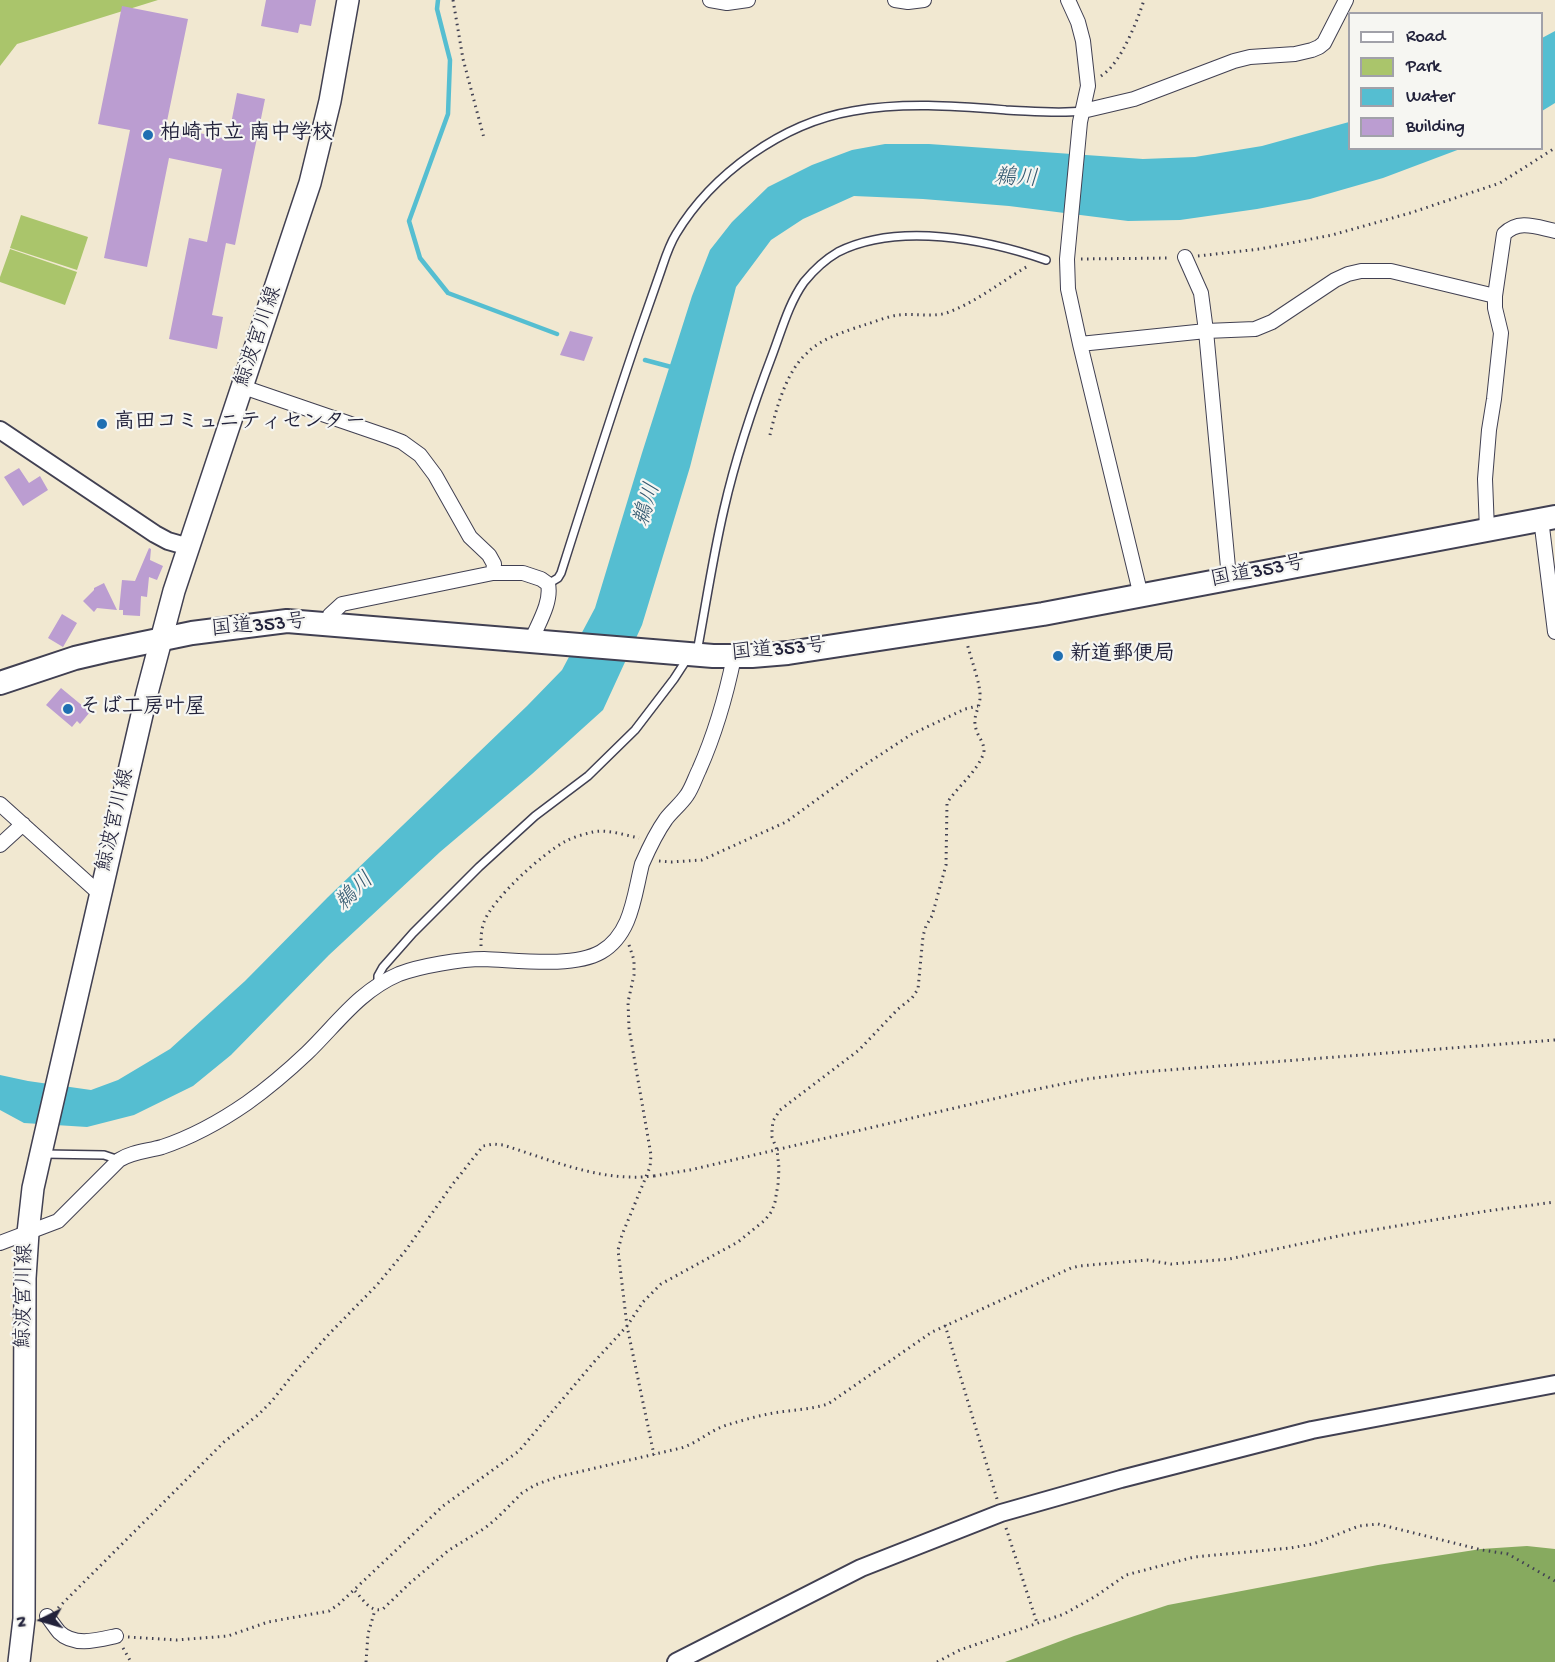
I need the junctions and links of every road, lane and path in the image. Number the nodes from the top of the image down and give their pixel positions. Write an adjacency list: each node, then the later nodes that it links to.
1 (348, 0): 21 (main road, 鯨波宮川線)
2 (453, 0): 12 (path)
3 (710, 0): 4 (street)
4 (748, 0)
5 (895, 0): 6 (street)
6 (924, 0)
7 (1068, 0): 10 (street)
8 (1144, 0): 10 (path)
9 (1346, 0): 11 (street)
10 (1088, 86): 11 (street)
11 (1082, 117): 15 (street); 29 (lane)
12 (484, 138)
13 (1555, 148): 16 (path)
14 (1555, 231): 18 (street)
15 (1068, 253): 16 (path); 20 (street)
16 (1185, 257): 19 (street)
17 (1046, 260): 23 (path); 36 (lane)
18 (1495, 296): 19 (street); 25 (street)
19 (1206, 331): 20 (street); 28 (street)
20 (1080, 344): 30 (street)
21 (243, 387): 26 (main road, 鯨波宮川線); 27 (street)
22 (0, 430): 26 (street)
23 (770, 435)
24 (1548, 518): 25 (highway, 国道353号); 33 (street)
25 (1487, 530): 28 (highway, 国道353号)
26 (189, 547): 34 (main road, 鯨波宮川線)
27 (494, 573): 29 (street); 31 (street)
28 (1229, 579): 30 (highway, 国道353号)
29 (548, 584): 35 (street)
30 (1141, 596): 32 (highway, 国道353号)
31 (328, 623): 34 (highway, 国道353号); 35 (highway, 国道353号)
32 (962, 627): 37 (highway, 国道353号); 39 (path)
33 (1555, 632)
34 (160, 639): 38 (highway, 国道353号); 45 (main road, 鯨波宮川線)
35 (536, 641): 36 (highway, 国道353号)
36 (690, 654): 37 (highway, 国道353号); 48 (lane)
37 (734, 657): 42 (street)
38 (0, 683)
39 (978, 706): 44 (path); 51 (path)
40 (0, 804): 41 (street)
41 (23, 825): 43 (street); 45 (street)
42 (652, 841): 44 (street); 47 (path)
43 (0, 845)
44 (645, 857): 46 (street)
45 (100, 894): 50 (main road, 鯨波宮川線)
46 (623, 931): 47 (street); 57 (path)
47 (481, 959): 48 (street)
48 (378, 985): 52 (street)
49 (1555, 1040): 51 (path)
50 (42, 1149): 52 (lane); 54 (main road, 鯨波宮川線)
51 (777, 1150): 57 (path); 64 (path, bridge)
52 (119, 1160): 54 (street)
53 (1555, 1202): 56 (path)
54 (27, 1233): 55 (street); 67 (main road, 鯨波宮川線)
55 (0, 1244)
56 (945, 1325): 59 (path); 60 (path)
57 (627, 1326): 59 (path); 62 (path)
58 (1555, 1384): 60 (street)
59 (654, 1455): 63 (path)
60 (1001, 1513): 65 (path); 69 (street)
61 (1555, 1581): 65 (path)
62 (355, 1591): 63 (path); 66 (path)
63 (375, 1610): 68 (path)
64 (47, 1616): 66 (street)
65 (1037, 1623): 70 (path)
66 (116, 1636)
67 (20, 1662)
68 (366, 1662)
69 (676, 1662)
70 (937, 1662)

